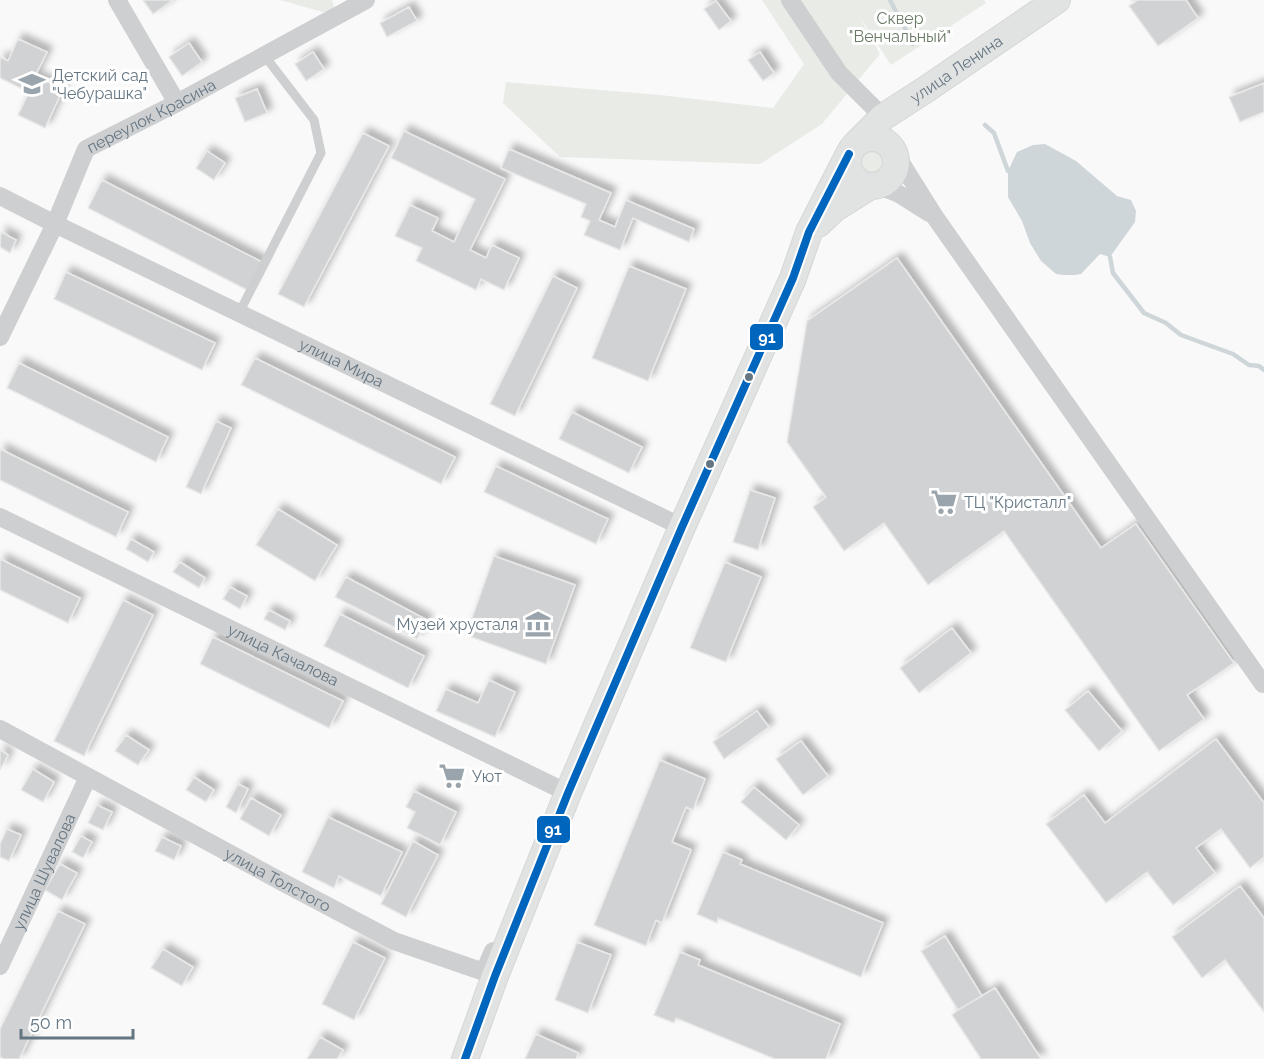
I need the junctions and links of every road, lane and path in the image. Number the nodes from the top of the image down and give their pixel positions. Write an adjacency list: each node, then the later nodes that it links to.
1 (117, 0): 7 (street)
2 (366, 0): 5 (street, переулок Красина)
3 (790, 0): 8 (street)
4 (1057, 0): 6 (main road, улица Ленина)
5 (264, 56): 7 (street, переулок Красина); 16 (lane)
6 (926, 90): 8 (main road, улица Ленина); 10 (main road)
7 (177, 103): 14 (street, переулок Красина)
8 (883, 117): 9 (main road, улица Ленина)
9 (853, 148): 10 (main road); 11 (main road); 15 (main road, улица Ленина)
10 (893, 150): 11 (main road); 13 (street)
11 (874, 186): 13 (street); 15 (main road)
12 (0, 196): 14 (street, улица Мира)
13 (935, 217): 20 (street)
14 (55, 224): 16 (street, улица Мира); 17 (street, переулок Красина)
15 (809, 232): 19 (main road, улица Ленина)
16 (239, 313): 19 (street, улица Мира)
17 (0, 338)
18 (0, 517): 23 (street, улица Качалова)
19 (682, 527): 23 (main road, улица Ленина)
20 (1263, 684)
21 (0, 729): 22 (street, улица Толстого)
22 (88, 777): 24 (street, улица Толстого); 25 (street, улица Шувалова)
23 (568, 793): 24 (main road, улица Ленина)
24 (525, 900): 26 (main road, улица Ленина)
25 (0, 966)
26 (465, 1059)

